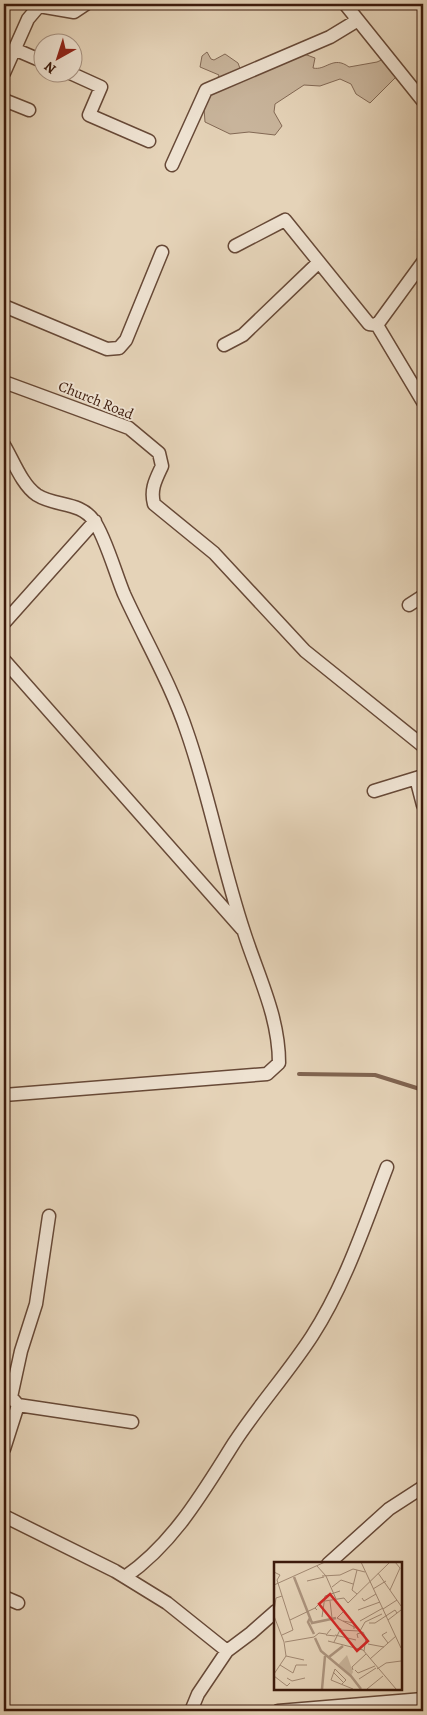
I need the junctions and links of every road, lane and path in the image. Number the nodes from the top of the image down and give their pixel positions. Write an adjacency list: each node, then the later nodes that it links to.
1 (86, 4): 4 (street)
2 (344, 4): 3 (street)
3 (358, 20): 9 (street); 12 (street)
4 (14, 49): 5 (street); 6 (street)
5 (32, 57)
6 (4, 73)
7 (82, 78): 11 (street)
8 (4, 100): 10 (street)
9 (423, 101)
10 (29, 110)
11 (149, 141)
12 (172, 165)
13 (235, 246): 15 (street)
14 (162, 252): 17 (street)
15 (319, 262): 18 (street); 19 (street)
16 (423, 262): 18 (street)
17 (4, 306)
18 (377, 325): 21 (street)
19 (224, 344)
20 (4, 382): 28 (street, Church Road)
21 (423, 402)
22 (4, 445): 23 (street)
23 (95, 521): 26 (street); 32 (street)
24 (423, 596): 25 (street)
25 (409, 605)
26 (4, 623)
27 (4, 660): 32 (street)
28 (423, 746)
29 (420, 777): 30 (street); 31 (street)
30 (374, 791)
31 (423, 805)
32 (244, 931): 33 (street)
33 (4, 1095)
34 (387, 1167): 42 (street)
35 (49, 1216): 36 (street)
36 (11, 1398): 37 (street); 38 (street)
37 (132, 1422)
38 (4, 1450)
39 (423, 1487): 41 (street)
40 (4, 1516): 42 (street)
41 (330, 1562)
42 (126, 1577): 46 (street)
43 (4, 1597): 44 (street)
44 (18, 1603)
45 (274, 1613): 46 (street)
46 (227, 1651): 48 (street)
47 (423, 1700): 49 (street)
48 (191, 1711)
49 (278, 1711)

